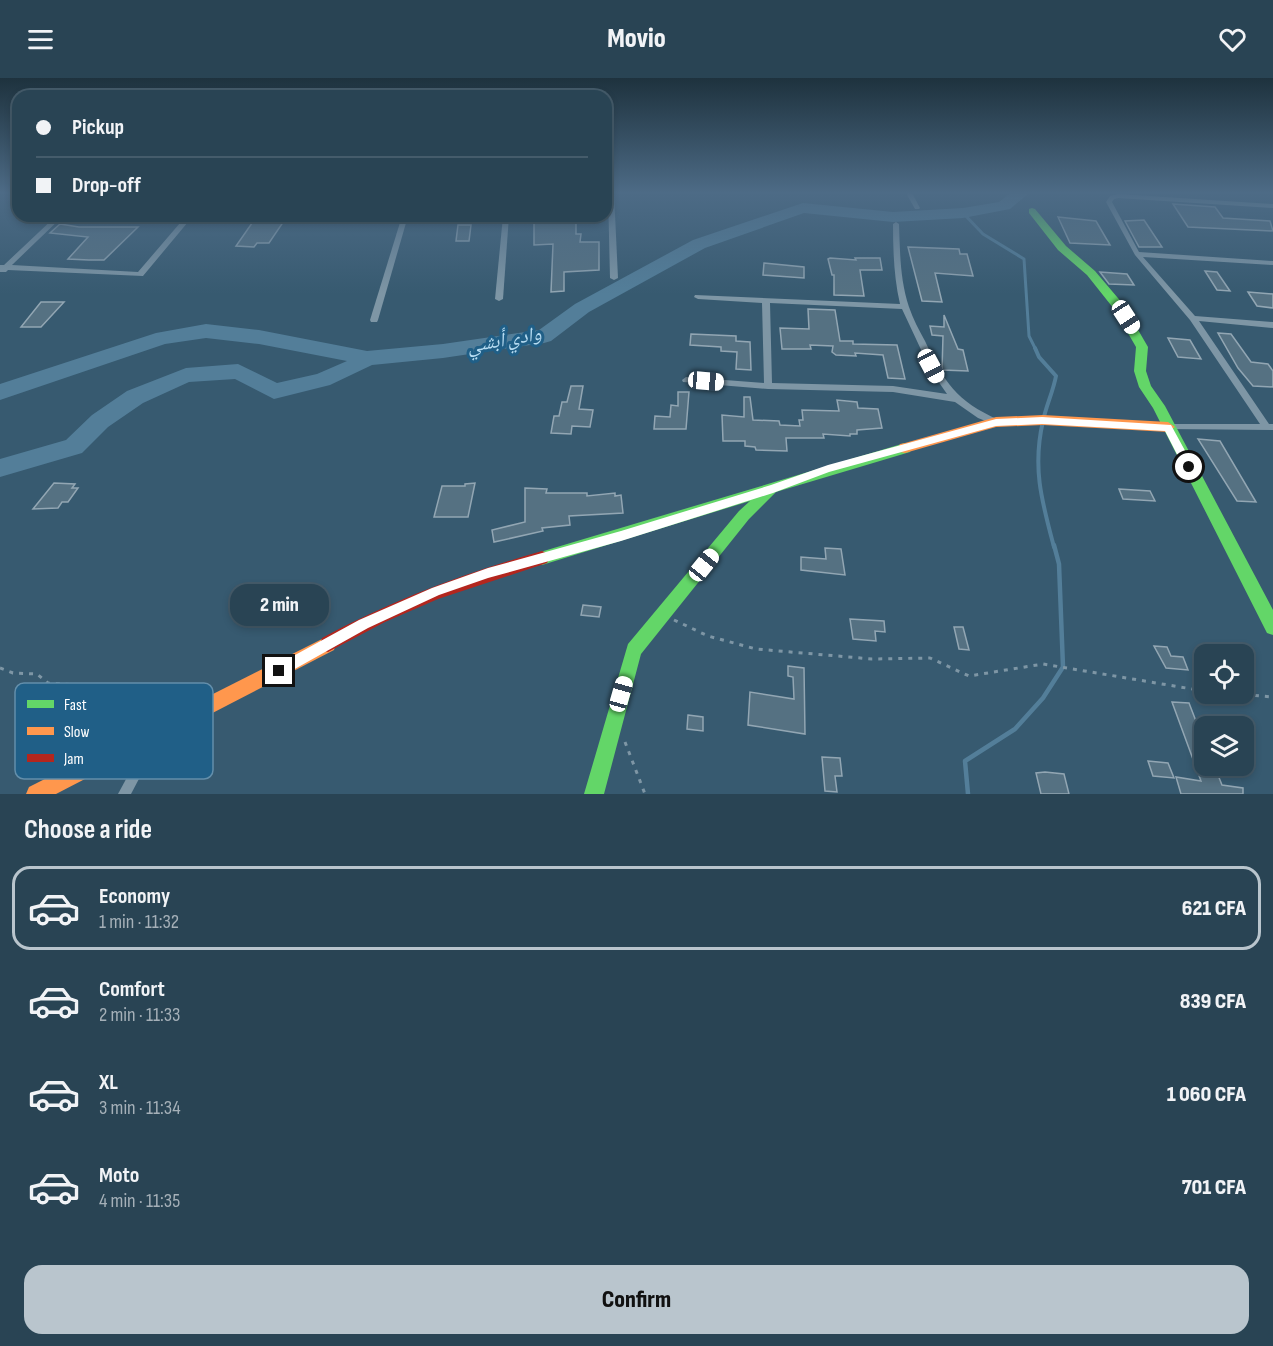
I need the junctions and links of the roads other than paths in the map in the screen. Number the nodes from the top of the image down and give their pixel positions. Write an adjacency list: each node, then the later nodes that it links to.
1 (49, 226): 11 (street)
2 (181, 226): 11 (street)
3 (402, 226): 18 (street)
4 (505, 226): 14 (street)
5 (612, 226): 12 (street)
6 (896, 226): 16 (street)
7 (1044, 226): 24 (street)
8 (1122, 226): 9 (street)
9 (1137, 254): 10 (street); 17 (street)
10 (1273, 263)
11 (2, 269)
12 (614, 278)
13 (698, 297): 15 (street)
14 (499, 299)
15 (766, 301): 16 (street); 21 (street)
16 (905, 307): 22 (street)
17 (1193, 318): 19 (street); 25 (street)
18 (374, 320)
19 (1273, 326)
20 (686, 380): 21 (street)
21 (768, 386): 22 (street)
22 (957, 399): 23 (street)
23 (996, 422): 24 (street); 26 (street)
24 (1168, 427): 25 (street); 27 (street)
25 (1269, 427)
26 (773, 489): 28 (street); 33 (street)
27 (1273, 627)
28 (213, 705)
29 (66, 779): 31 (street)
30 (132, 779): 32 (street)
31 (36, 794)
32 (124, 794)
33 (594, 794)

